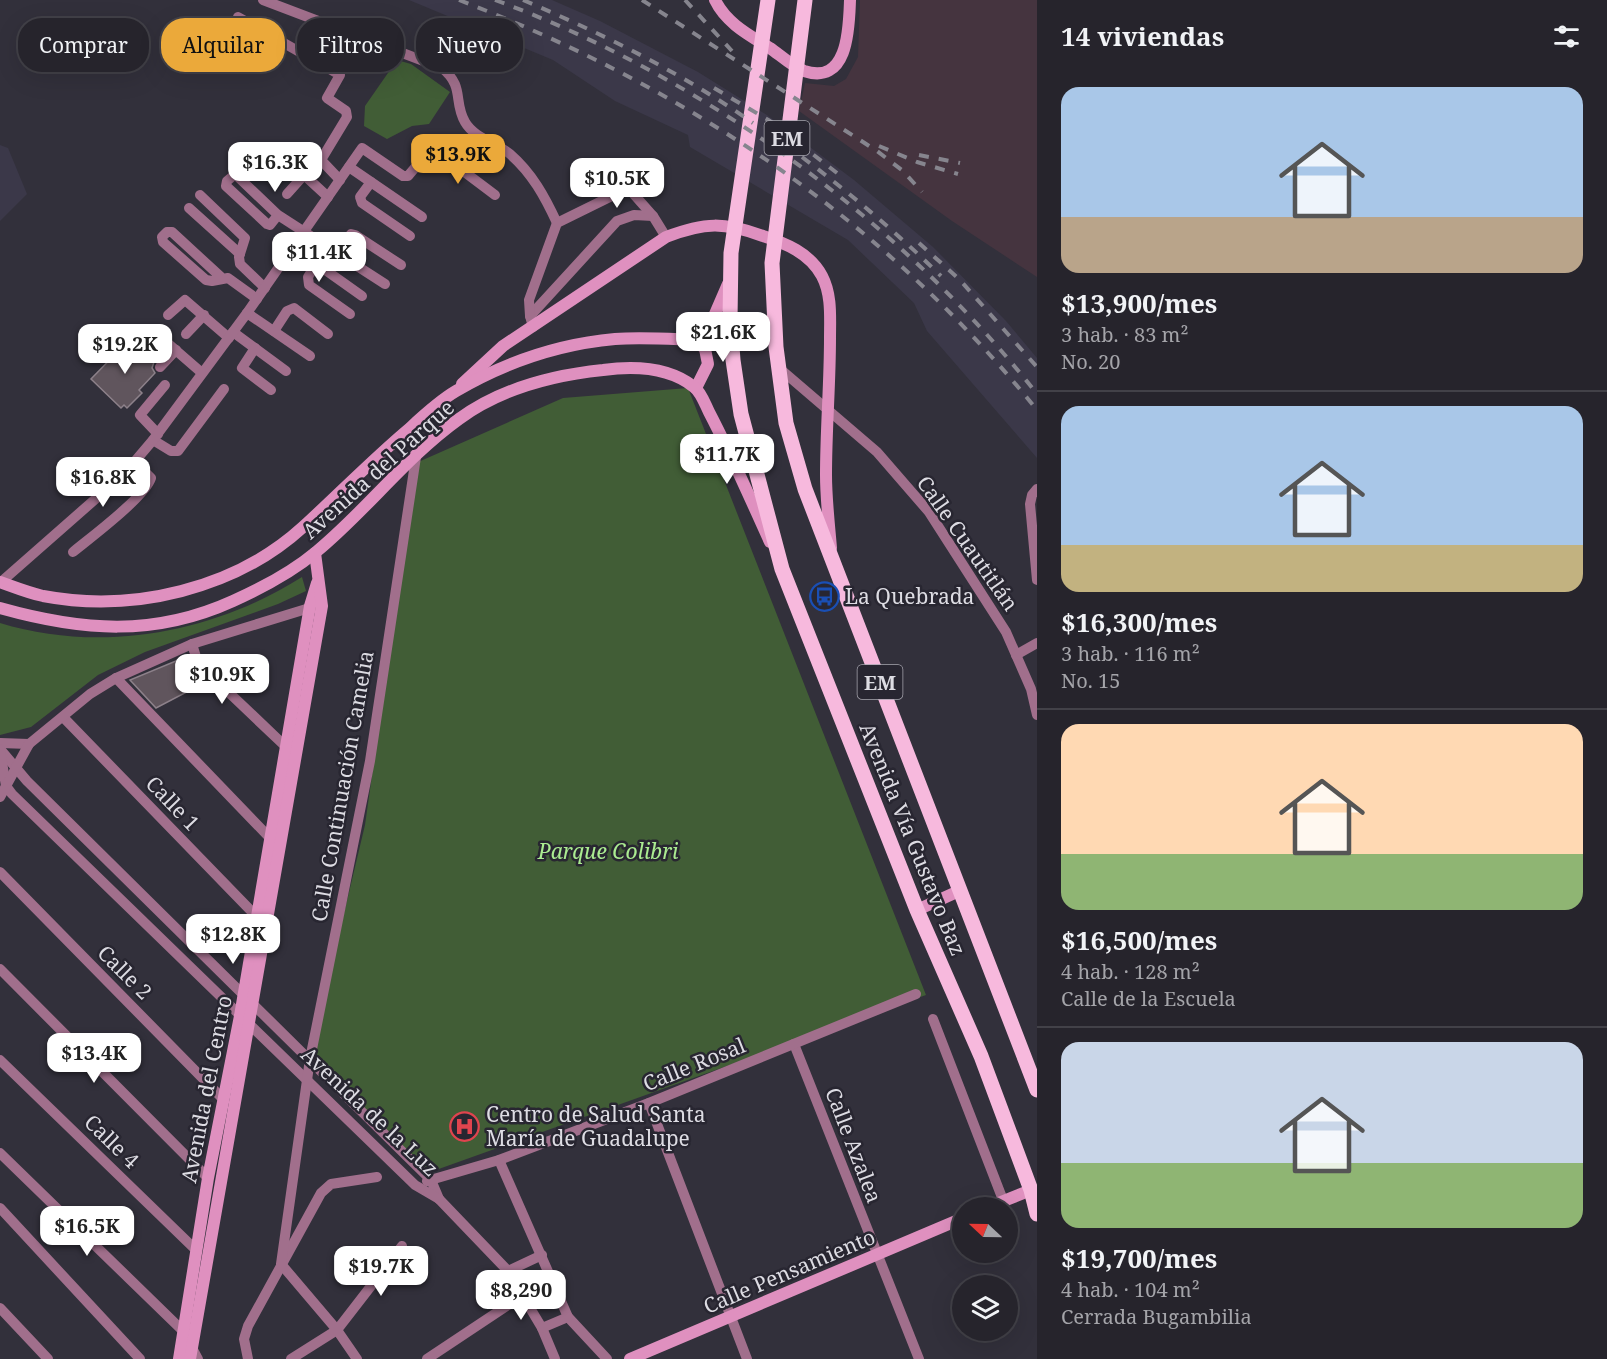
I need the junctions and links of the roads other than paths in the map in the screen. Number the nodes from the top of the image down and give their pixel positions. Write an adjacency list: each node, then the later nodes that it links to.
1 (263, 0): 20 (street)
2 (715, 0): 3 (main road)
3 (850, 0)
4 (767, 4): 30 (main road, Avenida Vía Gustavo Baz / EM)
5 (804, 6): 50 (main road, Avenida Vía Gustavo Baz / EM)
6 (238, 17): 10 (street)
7 (276, 149): 9 (street)
8 (349, 167): 10 (street); 11 (street); 14 (street)
9 (304, 175): 12 (street); 15 (street)
10 (340, 180): 15 (street)
11 (371, 182): 19 (street); 22 (street)
12 (287, 194)
13 (201, 195): 26 (street)
14 (495, 195)
15 (328, 197): 21 (street)
16 (189, 208): 26 (street)
17 (278, 215): 17 (street); 21 (street)
18 (653, 216): 20 (street); 23 (street); 39 (street)
19 (423, 218)
20 (557, 223): 39 (street)
21 (304, 231): 24 (street); 25 (street)
22 (410, 236)
23 (666, 237): 39 (main road); 58 (main road)
24 (293, 248): 27 (street); 32 (street)
25 (336, 253): 28 (street); 31 (street)
26 (240, 254): 32 (street)
27 (316, 264): 33 (street); 36 (street)
28 (401, 265)
29 (222, 278): 29 (street); 34 (street)
30 (730, 280): 45 (main road); 66 (main road, Avenida Vía Gustavo Baz / EM)
31 (385, 284)
32 (265, 288): 34 (street)
33 (362, 296)
34 (257, 299): 35 (street)
35 (247, 313): 40 (street); 43 (street)
36 (350, 314)
37 (168, 315): 38 (street)
38 (204, 315): 41 (street); 43 (street)
39 (531, 322): 57 (main road)
40 (274, 331): 42 (street); 48 (street)
41 (186, 334)
42 (328, 334)
43 (231, 335): 46 (street); 52 (street)
44 (145, 340): 47 (street)
45 (696, 340): 54 (main road); 57 (main road, Avenida del Parque)
46 (255, 348): 51 (street); 56 (street)
47 (176, 350): 49 (street); 52 (street)
48 (310, 356)
49 (160, 367)
50 (779, 368): 58 (street, Calle Cuautitlán); 64 (main road, Avenida Vía Gustavo Baz / EM)
51 (286, 371)
52 (202, 373): 59 (street)
53 (165, 385): 59 (street)
54 (696, 388): 60 (main road, Avenida del Parque); 66 (main road)
55 (224, 389): 59 (street)
56 (270, 390)
57 (454, 392): 68 (main road, Avenida del Parque)
58 (828, 409): 64 (main road); 73 (street, Calle Cuautitlán)
59 (155, 437): 61 (street)
60 (416, 457): 65 (main road, Avenida del Parque); 95 (street, Calle Continuación Camelia)
61 (135, 462): 63 (street); 68 (street)
62 (1037, 489): 67 (street)
63 (73, 552)
64 (831, 552): 86 (main road, Avenida Vía Gustavo Baz / EM)
65 (315, 553): 69 (main road, Avenida del Centro); 70 (main road, Avenida del Parque)
66 (782, 569): 87 (main road, Avenida Vía Gustavo Baz / EM)
67 (1037, 580)
68 (1, 582)
69 (316, 606): 72 (street); 79 (main road, Avenida del Centro); 91 (main road, Avenida del Centro)
70 (0, 608)
71 (1037, 643): 73 (street)
72 (192, 644): 74 (street); 79 (street)
73 (1016, 655): 75 (street, Calle Cuautitlán)
74 (116, 678): 76 (street); 84 (street)
75 (1037, 716)
76 (63, 717): 78 (street); 88 (street, Calle 1)
77 (0, 743): 78 (street)
78 (29, 744): 81 (street)
79 (285, 746): 84 (main road, Avenida del Centro)
80 (0, 750): 81 (street, Avenida de la Luz); 82 (street, Avenida de la Luz)
81 (16, 768): 82 (street); 91 (street, Avenida de la Luz)
82 (6, 786): 83 (street); 93 (street, Avenida de la Luz)
83 (0, 797)
84 (270, 838): 88 (main road, Avenida del Centro)
85 (0, 872): 99 (street, Calle 2)
86 (959, 891): 87 (main road); 98 (main road, Avenida Vía Gustavo Baz / EM)
87 (917, 910): 107 (main road, Avenida Vía Gustavo Baz / EM)
88 (256, 916): 91 (main road, Avenida del Centro)
89 (0, 969): 104 (street)
90 (916, 994): 94 (street, Calle Rosal)
91 (248, 1000): 93 (main road, Avenida del Centro); 95 (street, Avenida de la Luz)
92 (933, 1019): 108 (street)
93 (245, 1020): 97 (street, Avenida de la Luz); 99 (main road, Avenida del Centro); 127 (main road, Avenida del Centro)
94 (794, 1044): 100 (street, Calle Rosal); 117 (street, Calle Azalea)
95 (310, 1059): 97 (street, Calle Continuación Camelia); 105 (street, Avenida de la Luz)
96 (0, 1060): 115 (street, Calle 4)
97 (308, 1079): 106 (street, Avenida de la Luz); 118 (street, Calle Continuación Camelia)
98 (1037, 1090)
99 (223, 1099): 104 (main road, Avenida del Centro)
100 (649, 1103): 102 (street, Calle Rosal); 123 (street)
101 (0, 1153): 126 (street)
102 (499, 1160): 105 (street, Calle Rosal); 116 (street)
103 (377, 1177): 118 (street, Calle Continuación Camelia)
104 (208, 1178): 115 (main road, Avenida del Centro)
105 (431, 1180): 106 (street, Calle Rosal); 110 (street, Avenida de la Luz)
106 (416, 1185): 110 (street, Avenida de la Luz)
107 (1031, 1190): 109 (main road); 112 (main road, EM)
108 (1002, 1197)
109 (1011, 1197)
110 (439, 1199): 119 (street)
111 (0, 1208): 129 (street)
112 (1037, 1214)
113 (952, 1223): 117 (main road, Calle Pensamiento)
114 (402, 1246): 125 (street)
115 (197, 1251): 126 (main road, Avenida del Centro)
116 (542, 1255): 119 (street); 122 (street)
117 (877, 1256): 123 (main road, Calle Pensamiento); 140 (street, Calle Azalea)
118 (281, 1264): 125 (street); 132 (street, Calle Continuación Camelia)
119 (508, 1271): 120 (street)
120 (522, 1294): 124 (street); 135 (street)
121 (0, 1308): 128 (street)
122 (568, 1317): 124 (street); 137 (street)
123 (729, 1317): 138 (main road, Calle Pensamiento); 139 (street)
124 (542, 1328): 136 (street)
125 (337, 1330): 133 (street); 134 (street)
126 (183, 1331): 127 (street); 130 (main road, Avenida del Centro)
127 (191, 1353): 131 (street)
128 (48, 1359)
129 (140, 1359)
130 (179, 1359)
131 (198, 1359)
132 (248, 1359)
133 (291, 1359)
134 (357, 1359)
135 (427, 1359)
136 (555, 1359)
137 (608, 1359)
138 (630, 1359)
139 (747, 1359)
140 (919, 1359)

